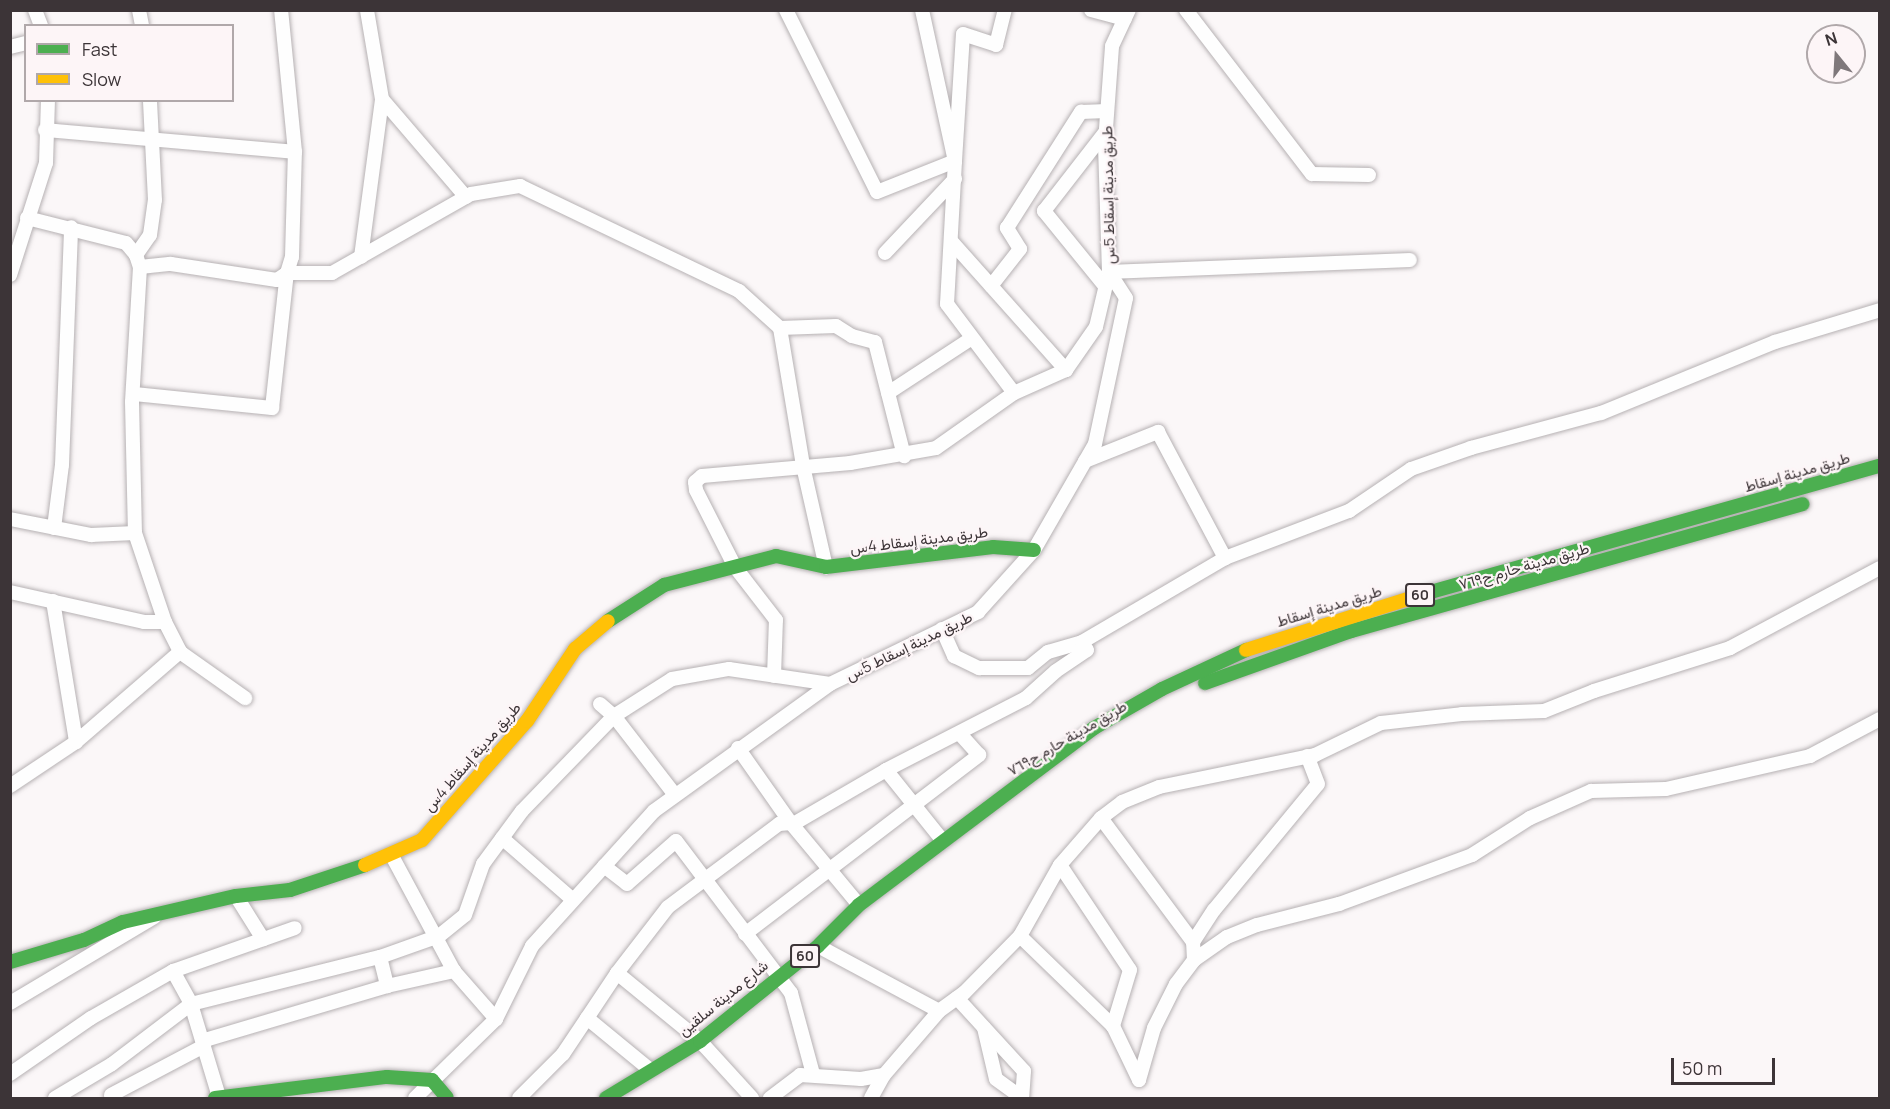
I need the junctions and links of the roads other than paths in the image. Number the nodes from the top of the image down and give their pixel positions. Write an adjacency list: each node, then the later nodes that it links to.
1 (281, 10): 16 (street)
2 (368, 10): 9 (street)
3 (786, 10): 17 (street)
4 (922, 10): 17 (street)
5 (1005, 10): 17 (street)
6 (1091, 10): 8 (street)
7 (1186, 10): 18 (street)
8 (1127, 14): 12 (street, طريق مدينة إسقاط 5س)
9 (382, 99): 20 (street); 25 (street)
10 (48, 102): 13 (street)
11 (150, 102): 15 (street)
12 (1107, 111): 14 (street, طريق مدينة إسقاط 5س); 31 (street)
13 (45, 130): 15 (street); 21 (street)
14 (1106, 131): 30 (street, طريق مدينة إسقاط 5س); 30 (street)
15 (154, 141): 16 (street); 27 (street)
16 (295, 152): 28 (street)
17 (955, 161): 19 (street)
18 (1369, 175)
19 (955, 178): 23 (street); 24 (street)
20 (466, 196): 25 (street); 33 (street)
21 (27, 218): 22 (street); 29 (street)
22 (71, 227): 27 (street); 45 (street)
23 (951, 241): 31 (street); 34 (street)
24 (885, 253)
25 (361, 257): 28 (street)
26 (1410, 260): 30 (street)
27 (138, 261): 28 (street); 38 (street)
28 (287, 273): 38 (street)
29 (10, 275)
30 (1107, 279): 35 (street); 40 (street, طريق مدينة إسقاط 5س)
31 (991, 286): 35 (street)
32 (1880, 310): 48 (street)
33 (780, 328): 36 (street); 41 (street)
34 (972, 338): 36 (street); 37 (street)
35 (1066, 370): 37 (street)
36 (888, 393): 39 (street)
37 (1014, 393): 39 (street)
38 (134, 394): 46 (street)
39 (904, 456): 41 (street)
40 (1085, 461): 47 (street, طريق مدينة إسقاط 5س); 48 (street)
41 (803, 466): 49 (street); 50 (street)
42 (1880, 466): 71 (main road, طريق مدينة إسقاط / 60)
43 (1880, 481): 71 (main road, طريق مدينة حارم ح٧٦٩ / 60)
44 (10, 519): 45 (street)
45 (54, 528): 46 (street)
46 (135, 533): 54 (street)
47 (1034, 550): 50 (main road, طريق مدينة إسقاط 4س); 55 (street, طريق مدينة إسقاط 5س)
48 (1225, 558): 56 (street)
49 (735, 567): 50 (main road, طريق مدينة إسقاط 4س); 58 (street); 77 (main road, طريق مدينة إسقاط 4س)
50 (826, 567)
51 (1880, 568): 67 (street)
52 (10, 592): 53 (street)
53 (53, 601): 54 (street); 65 (street)
54 (165, 622): 57 (street)
55 (942, 629): 56 (street); 59 (street, طريق مدينة إسقاط 5س)
56 (1082, 642): 64 (street)
57 (180, 652): 60 (street); 65 (street)
58 (774, 676): 59 (street); 62 (street)
59 (830, 684): 66 (street, طريق مدينة إسقاط 5س)
60 (245, 698)
61 (600, 704): 62 (street)
62 (614, 716): 70 (street); 75 (street)
63 (1880, 719): 94 (street)
64 (960, 734): 68 (street); 72 (street)
65 (76, 742): 69 (street)
66 (738, 748): 70 (street, طريق مدينة إسقاط 5س); 74 (street)
67 (1307, 756): 73 (street); 91 (street)
68 (886, 770): 72 (street); 74 (street)
69 (13, 782)
70 (675, 795): 79 (street, طريق مدينة إسقاط 5س)
71 (994, 800): 76 (main road, شارع مدينة سلقين / 60)
72 (912, 803): 76 (street); 80 (street)
73 (1101, 818): 78 (street); 91 (street)
74 (790, 822): 80 (street); 81 (street)
75 (502, 838): 83 (street); 89 (street)
76 (942, 840): 84 (main road, شارع مدينة سلقين / 60)
77 (392, 856): 82 (main road, طريق مدينة إسقاط 4س); 89 (street)
78 (1060, 865): 88 (street); 107 (street)
79 (604, 866): 81 (street); 83 (street, طريق مدينة إسقاط 5س)
80 (829, 868): 84 (street); 87 (street)
81 (704, 879): 87 (street); 98 (street)
82 (237, 896): 85 (main road, طريق مدينة إسقاط 4س); 90 (street)
83 (573, 900): 106 (street, طريق مدينة إسقاط 5س)
84 (859, 905): 92 (main road, شارع مدينة سلقين / 60)
85 (154, 917): 95 (main road, طريق مدينة إسقاط 4س); 102 (street)
86 (295, 928): 90 (street)
87 (746, 934): 99 (street)
88 (1020, 936): 101 (street); 107 (street)
89 (435, 937): 93 (street); 97 (street)
90 (263, 939): 96 (street)
91 (1193, 942): 94 (street)
92 (818, 946): 99 (main road, شارع مدينة سلقين / 60); 104 (street)
93 (380, 957): 100 (street); 103 (street)
94 (1194, 960): 107 (street)
95 (10, 962)
96 (172, 971): 103 (street); 112 (street)
97 (454, 971): 100 (street); 106 (street)
98 (616, 973): 105 (street); 109 (street)
99 (779, 974): 109 (main road, شارع مدينة سلقين / 60); 113 (street)
100 (387, 986): 110 (street)
101 (957, 998): 104 (street); 108 (street)
102 (10, 1003)
103 (190, 1004): 110 (street); 117 (street)
104 (939, 1011): 114 (street)
105 (587, 1018): 111 (street); 121 (street)
106 (496, 1019): 115 (street, طريق مدينة إسقاط 5س)
107 (1113, 1026)
108 (984, 1028): 108 (street)
109 (700, 1041): 111 (main road, شارع مدينة سلقين / 60); 123 (street)
110 (204, 1046): 116 (street); 118 (street)
111 (649, 1069): 122 (main road, شارع مدينة سلقين / 60)
112 (10, 1074)
113 (813, 1074): 114 (street); 124 (street)
114 (884, 1075): 125 (street)
115 (432, 1080): 118 (main road); 119 (street, طريق مدينة إسقاط 5س); 120 (main road)
116 (111, 1095)
117 (55, 1098)
118 (217, 1098)
119 (415, 1098)
120 (447, 1098)
121 (519, 1098)
122 (606, 1098)
123 (752, 1098)
124 (770, 1098)
125 (871, 1098)

